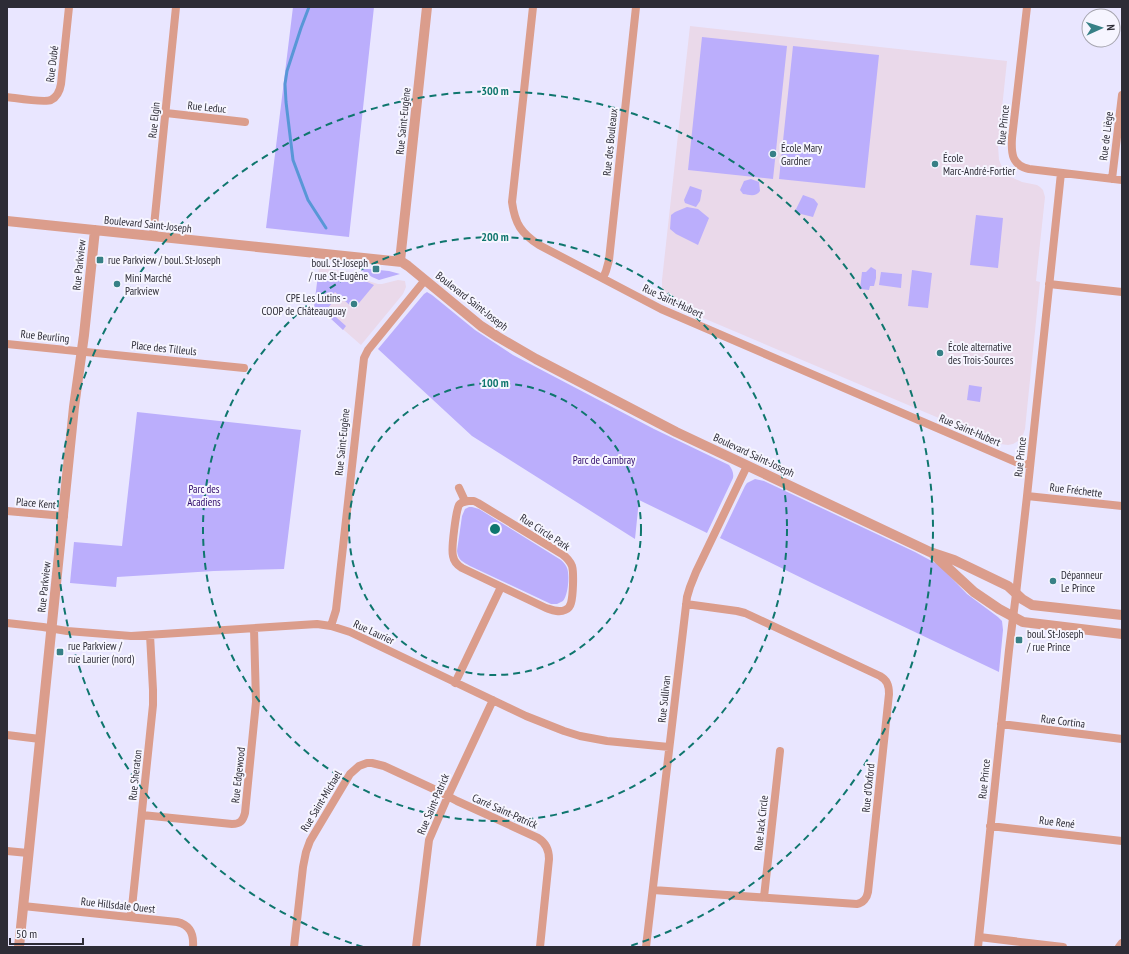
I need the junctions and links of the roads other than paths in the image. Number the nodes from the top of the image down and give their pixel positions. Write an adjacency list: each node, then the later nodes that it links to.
1 (69, 7): 8 (street, Rue Dubé)
2 (176, 7): 9 (street, Rue Elgin)
3 (427, 7): 17 (street, Rue Saint-Eugène)
4 (533, 7): 18 (street, Rue Saint-Hubert)
5 (636, 7): 18 (street, Rue des Bouleaux)
6 (1027, 7): 11 (street, Rue Prince)
7 (1122, 95): 12 (street, Rue de Liège)
8 (7, 97)
9 (166, 113): 10 (street, Rue Leduc); 16 (street, Rue Elgin)
10 (246, 122)
11 (1061, 173): 12 (street); 20 (street, Rue Prince)
12 (1112, 179): 13 (street)
13 (1122, 180)
14 (7, 221): 15 (street, Boulevard Saint-Joseph)
15 (95, 230): 16 (street, Boulevard Saint-Joseph); 23 (street, Rue Parkview)
16 (153, 236): 17 (street, Boulevard Saint-Joseph)
17 (400, 261): 19 (street, Boulevard Saint-Joseph)
18 (603, 278): 25 (street, Rue Saint-Hubert)
19 (425, 280): 26 (street, Boulevard Saint-Joseph); 40 (street, Rue Saint-Eugène)
20 (1049, 284): 21 (street); 25 (street, Rue Prince)
21 (1122, 292)
22 (7, 344): 23 (street, Rue Beurling)
23 (82, 351): 24 (street, Place des Tilleuls); 32 (street, Rue Parkview)
24 (244, 368)
25 (1030, 465): 28 (street, Rue Prince)
26 (747, 466): 33 (street, Boulevard Saint-Joseph); 36 (street, Rue Sullivan)
27 (459, 488): 29 (street)
28 (1027, 496): 30 (street, Rue Fréchette); 35 (street, Rue Prince)
29 (465, 502): 34 (street, Rue Circle Park); 34 (street, Rue Circle Park)
30 (1122, 506)
31 (7, 511): 32 (street, Place Kent)
32 (64, 516): 41 (street, Rue Parkview)
33 (930, 552): 35 (street, Boulevard Saint-Joseph); 38 (street, Boulevard Saint-Joseph)
34 (501, 587): 45 (street)
35 (1016, 594): 37 (street, Boulevard Saint-Joseph); 38 (street, Rue Prince)
36 (686, 604): 51 (street, Rue Sullivan); 60 (street, Rue d'Oxford)
37 (1122, 615)
38 (1013, 617): 43 (street, Boulevard Saint-Joseph); 47 (street, Rue Prince)
39 (7, 624): 41 (street, Rue Laurier)
40 (331, 626): 42 (street, Rue Laurier); 45 (street, Rue Laurier)
41 (52, 628): 44 (street, Rue Laurier); 49 (street, Rue Parkview)
42 (254, 629): 44 (street, Rue Laurier); 54 (street, Rue Edgewood)
43 (1122, 634)
44 (150, 635): 54 (street, Rue Sheraton)
45 (455, 683): 46 (street, Rue Laurier)
46 (493, 700): 51 (street, Rue Laurier); 53 (street, Rue Saint-Patrick)
47 (1001, 724): 50 (street, Rue Cortina); 55 (street, Rue Prince)
48 (7, 736): 49 (street)
49 (40, 739): 58 (street, Rue Parkview)
50 (1122, 739)
51 (669, 747): 59 (street, Rue Sullivan)
52 (780, 751): 60 (street, Rue Jack Circle)
53 (448, 796): 67 (street, Rue Saint-Michael); 68 (street, Rue Saint-Patrick); 69 (street, Carré Saint-Patrick)
54 (142, 815): 62 (street, Rue Sheraton)
55 (990, 826): 56 (street, Rue René); 63 (street, Rue Prince)
56 (1122, 841)
57 (7, 850): 58 (street)
58 (28, 853): 61 (street, Rue Parkview)
59 (653, 890): 60 (street, Rue d'Oxford); 70 (street, Rue Sullivan)
60 (764, 897)
61 (23, 906): 62 (street, Rue Hillsdale Ouest); 65 (street, Rue Parkview)
62 (131, 917): 66 (street, Rue Hillsdale Ouest)
63 (979, 937): 71 (street, Rue Prince); 72 (street)
64 (1122, 943): 73 (street)
65 (19, 947)
66 (193, 947)
67 (294, 947)
68 (416, 947)
69 (540, 947)
70 (646, 947)
71 (978, 947)
72 (1063, 947)
73 (1119, 947)

